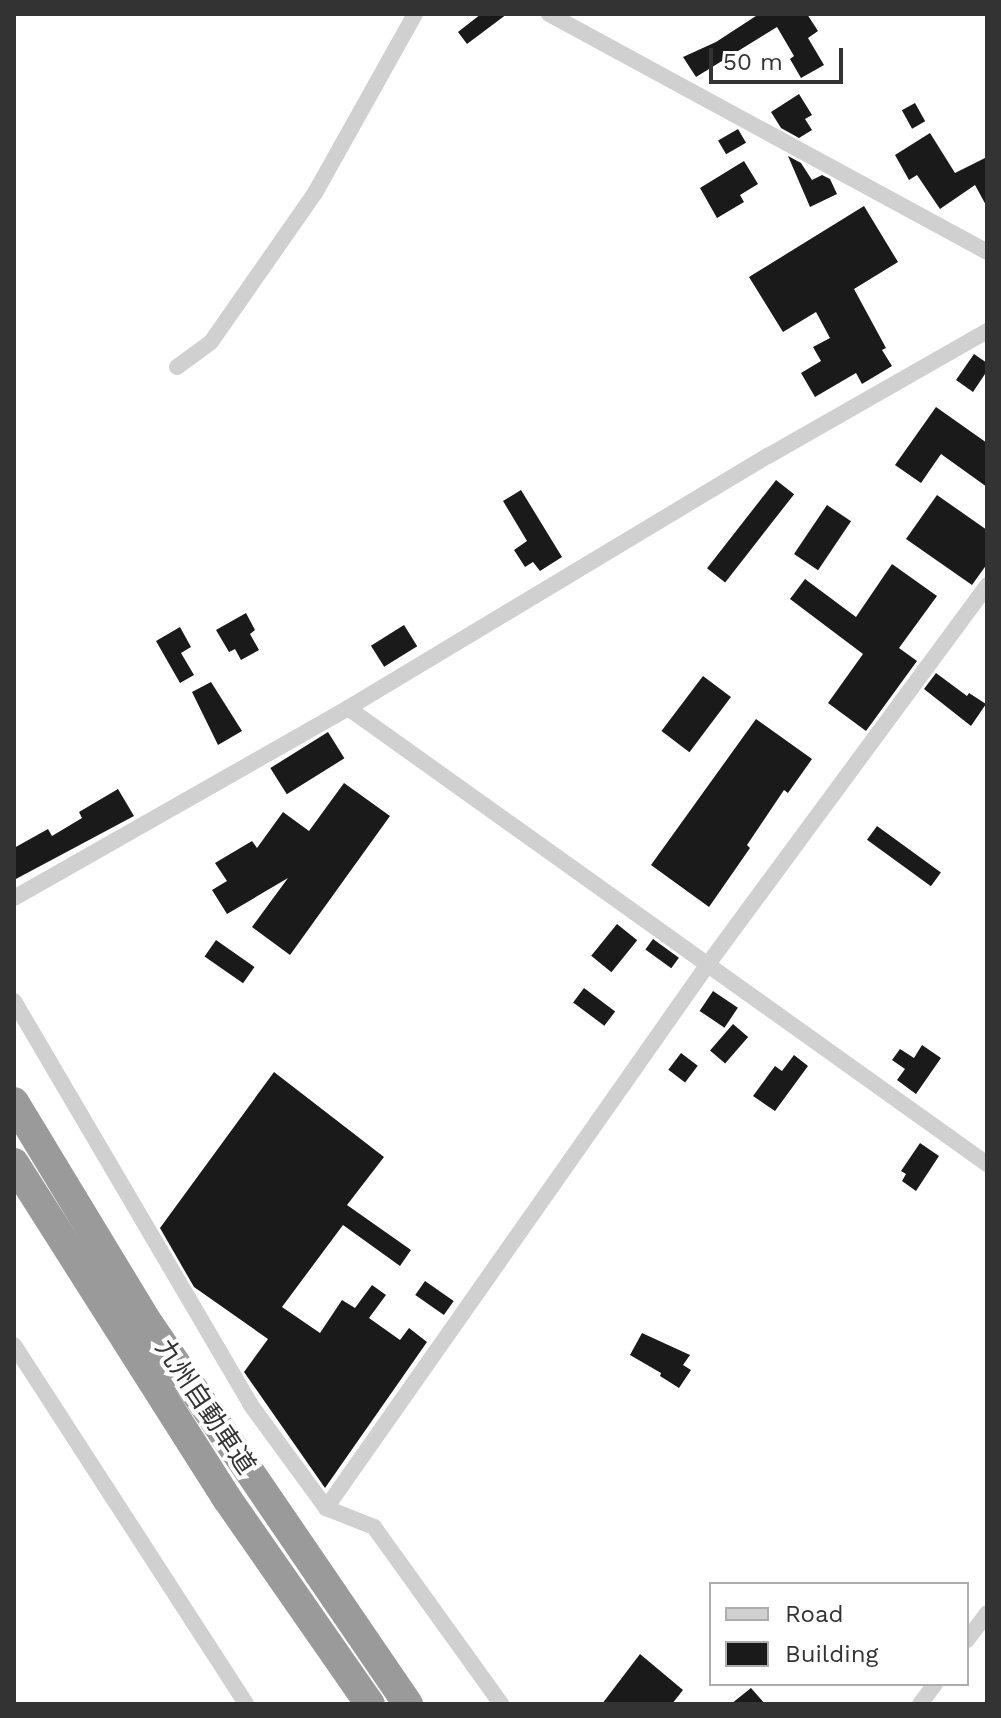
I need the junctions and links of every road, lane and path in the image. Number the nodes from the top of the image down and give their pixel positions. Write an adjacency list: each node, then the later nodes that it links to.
1 (415, 14): 5 (street)
2 (549, 14): 3 (street)
3 (987, 252)
4 (987, 331): 7 (street)
5 (177, 367)
6 (987, 585): 9 (street)
7 (348, 708): 8 (street); 9 (street)
8 (14, 898)
9 (708, 964): 13 (street); 15 (street)
10 (14, 1001): 15 (street)
11 (14, 1102): 21 (highway, 九州自動車道)
12 (14, 1163): 20 (highway, 九州自動車道)
13 (987, 1164)
14 (14, 1345): 19 (street)
15 (326, 1508): 22 (street)
16 (987, 1613): 17 (street)
17 (969, 1637)
18 (934, 1686): 23 (street)
19 (246, 1704)
20 (370, 1704)
21 (408, 1704)
22 (501, 1704)
23 (920, 1704)

